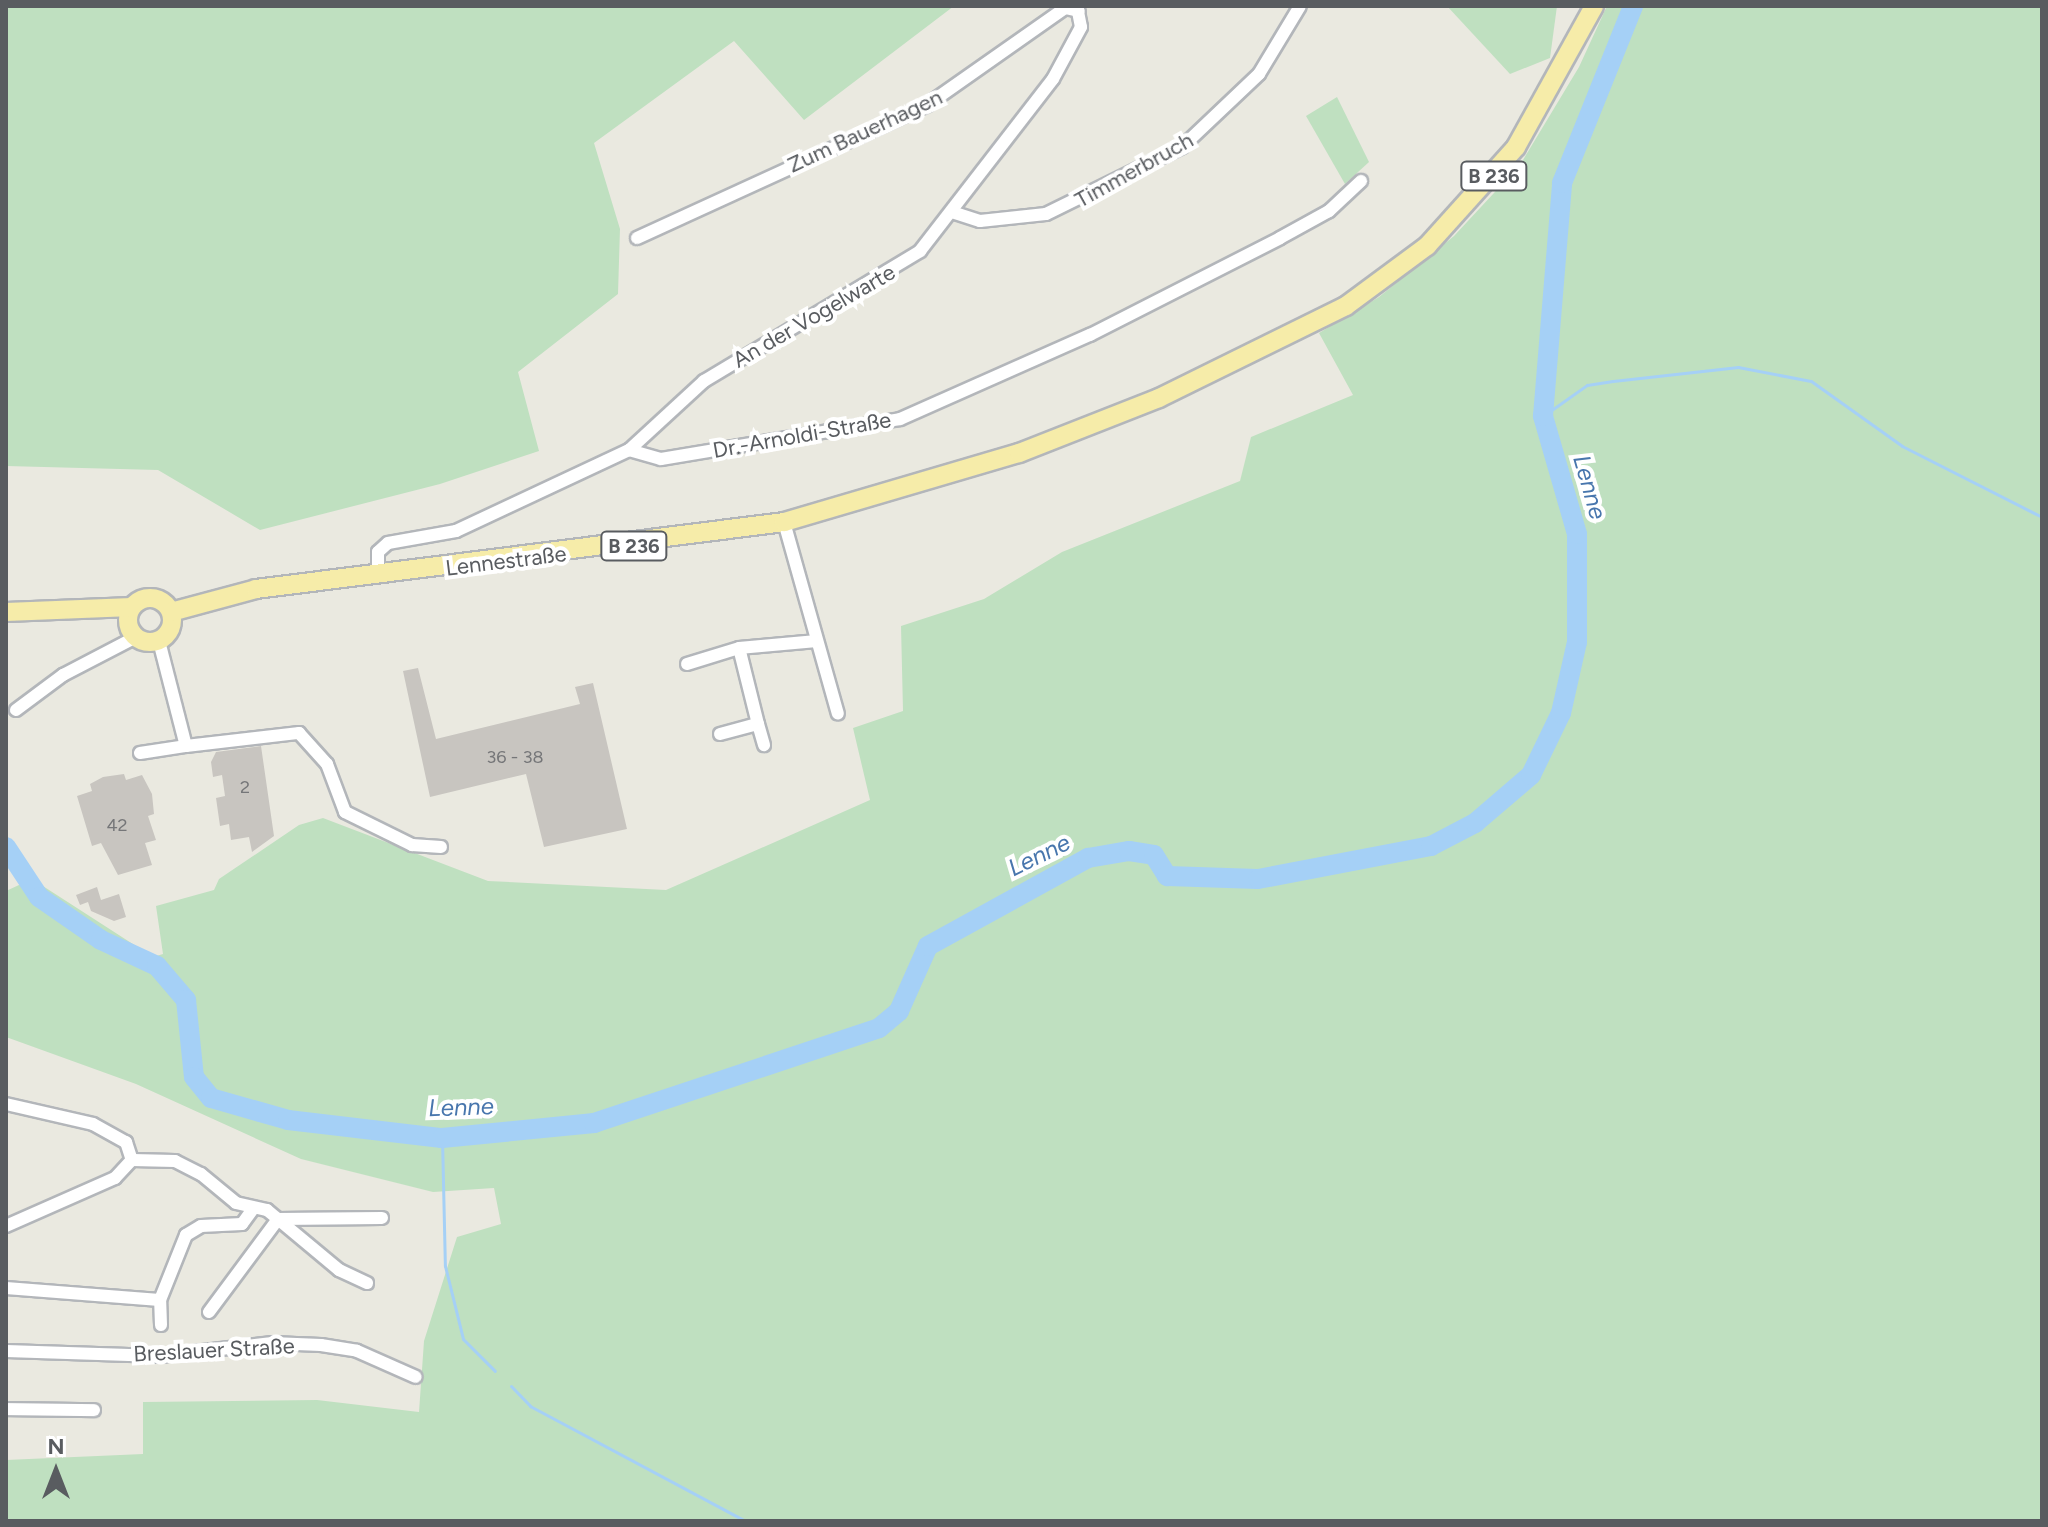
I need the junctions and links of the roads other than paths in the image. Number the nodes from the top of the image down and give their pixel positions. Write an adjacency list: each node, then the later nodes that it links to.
1 (1300, 6): 5 (street, Timmerbruch)
2 (1594, 6): 8 (main road, Lennestraße / B 236)
3 (1080, 8): 5 (street, An der Vogelwarte); 6 (street, Zum Bauerhagen)
4 (1361, 181): 7 (street, Dr.-Arnoldi-Straße)
5 (955, 213): 7 (street, An der Vogelwarte)
6 (637, 238)
7 (629, 450): 9 (street)
8 (784, 522): 9 (main road, Lennestraße / B 236); 15 (street)
9 (378, 576): 12 (main road, Lennestraße / B 236)
10 (132, 607): 11 (main road, B 236); 12 (main road, B 236); 13 (main road)
11 (6, 612)
12 (171, 612): 14 (main road)
13 (136, 637): 14 (main road); 18 (street)
14 (159, 641): 23 (street)
15 (817, 641): 16 (street); 19 (street)
16 (739, 648): 17 (street); 20 (street)
17 (687, 664)
18 (16, 710)
19 (838, 714)
20 (758, 724): 21 (street); 22 (street)
21 (720, 734)
22 (764, 745)
23 (186, 746): 24 (street); 25 (street)
24 (140, 753)
25 (441, 847)
26 (6, 1104): 27 (street)
27 (132, 1160): 28 (street); 31 (street)
28 (253, 1209): 30 (street); 34 (street)
29 (382, 1218): 30 (street)
30 (278, 1219): 32 (street); 35 (street)
31 (6, 1226)
32 (367, 1283)
33 (6, 1288): 34 (street)
34 (160, 1300): 36 (street)
35 (209, 1312)
36 (161, 1325)
37 (6, 1351): 38 (street, Breslauer Straße)
38 (416, 1377)
39 (6, 1409): 40 (street)
40 (94, 1410)

